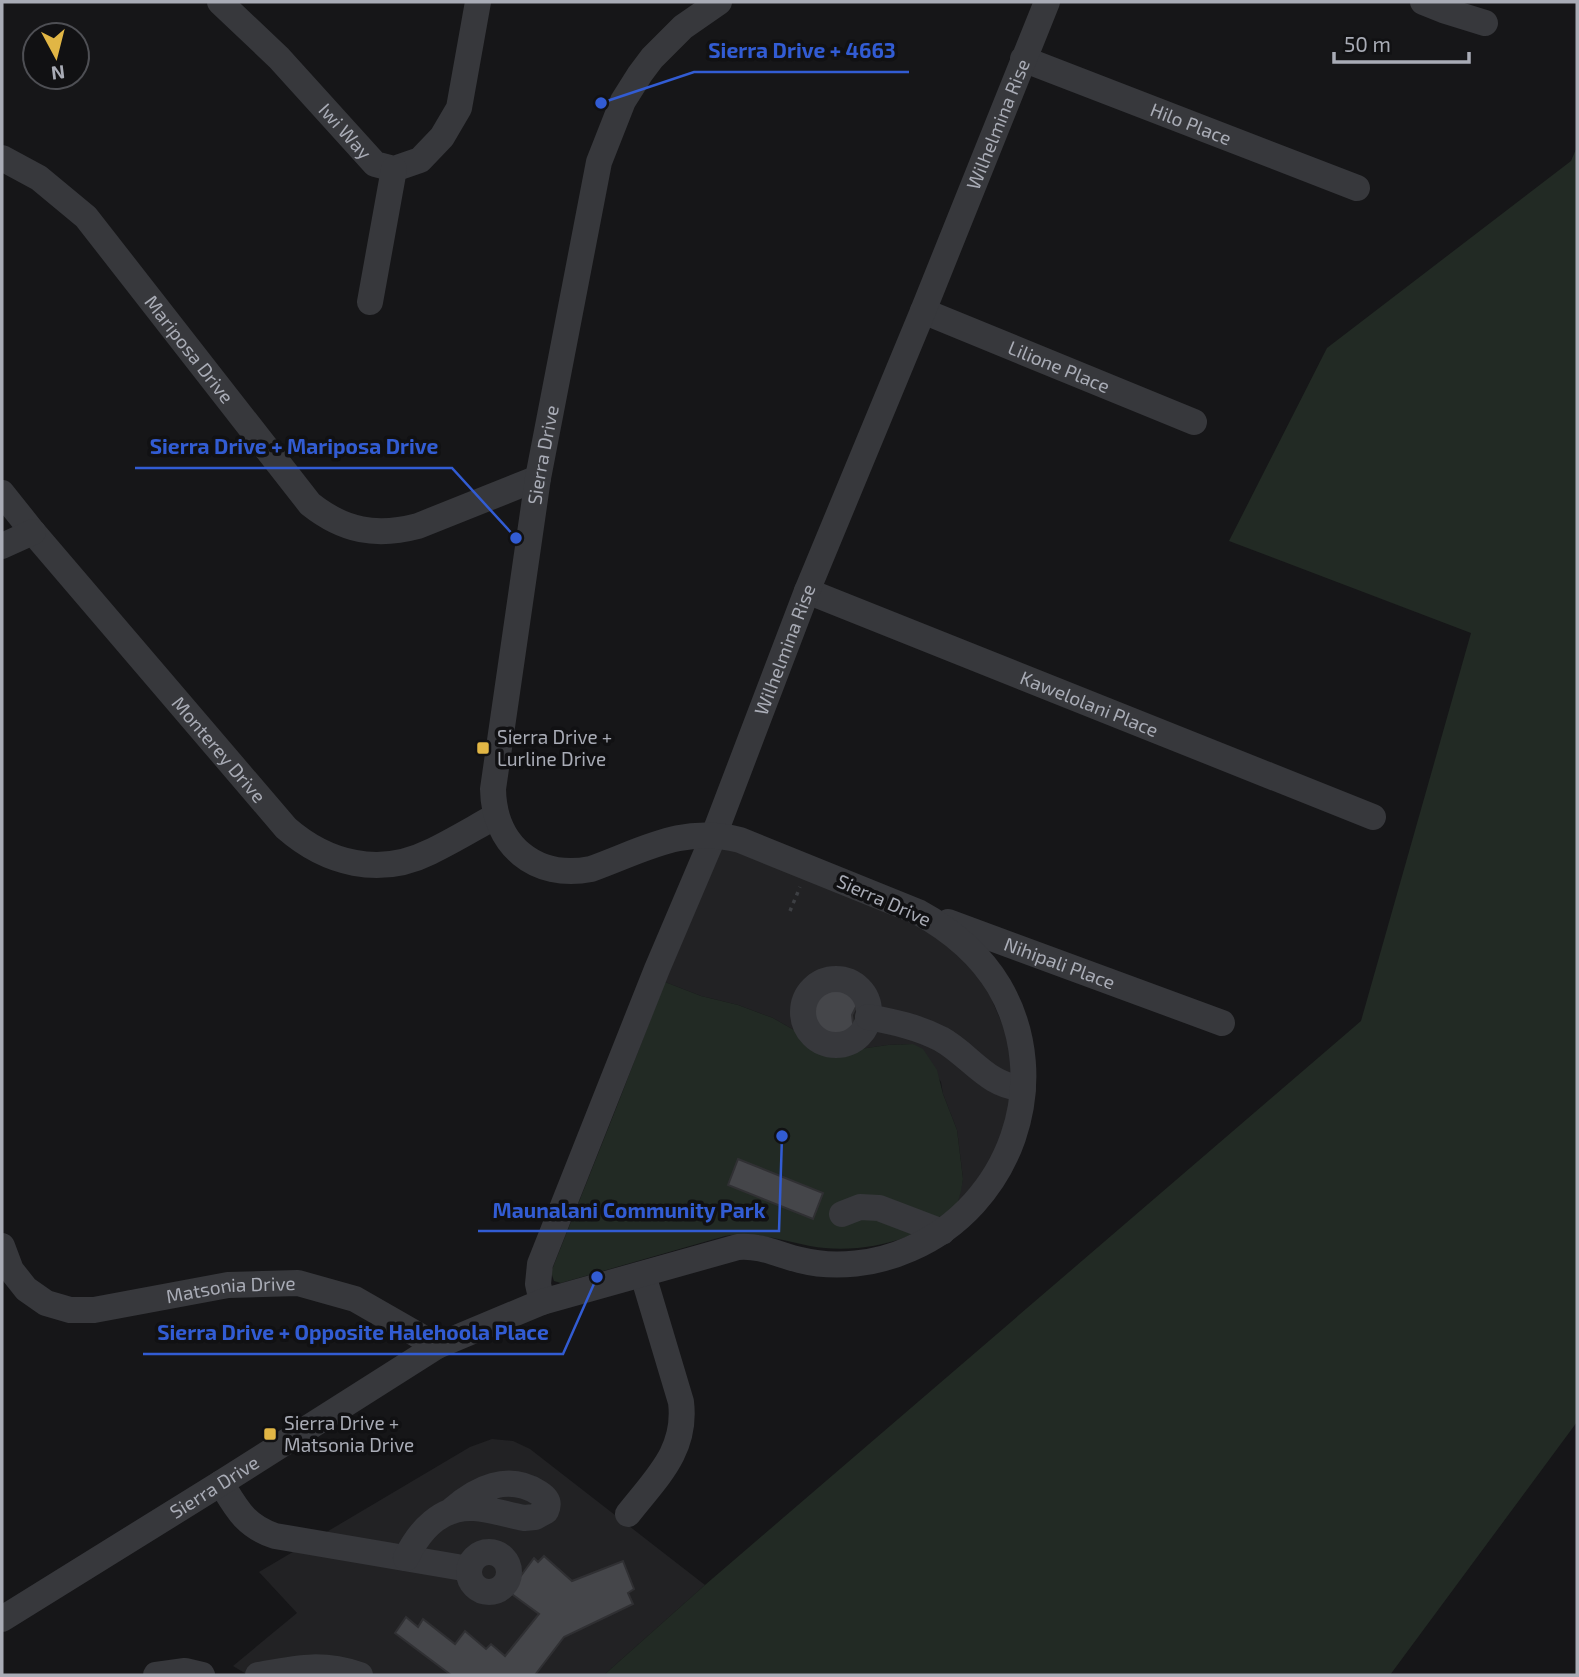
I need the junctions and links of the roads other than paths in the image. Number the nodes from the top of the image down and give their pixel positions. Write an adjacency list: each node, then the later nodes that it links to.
1 (220, 2): 9 (street, Iwi Way)
2 (478, 2): 9 (street, Iwi Way)
3 (719, 2): 14 (street, Sierra Drive)
4 (1047, 2): 7 (street, Wilhelmina Rise)
5 (1423, 2): 6 (street)
6 (1485, 23)
7 (1023, 59): 10 (street, Hilo Place); 12 (street, Wilhelmina Rise)
8 (2, 158): 14 (street, Mariposa Drive)
9 (394, 169): 11 (street)
10 (1357, 188)
11 (370, 302)
12 (923, 311): 13 (street, Lilione Place); 18 (street, Wilhelmina Rise)
13 (1194, 422)
14 (538, 478): 19 (street, Sierra Drive)
15 (2, 493): 16 (street, Monterey Drive)
16 (33, 532): 17 (street); 19 (street, Monterey Drive)
17 (2, 546)
18 (807, 591): 20 (street, Kawelolani Place); 21 (street, Wilhelmina Rise)
19 (496, 816): 21 (street, Sierra Drive)
20 (1373, 817)
21 (714, 835): 22 (street, Sierra Drive); 30 (street, Wilhelmina Rise)
22 (897, 903): 24 (street, Nihipali Place); 25 (street, Sierra Drive)
23 (868, 1017): 25 (street)
24 (1222, 1023)
25 (1023, 1088): 27 (street, Sierra Drive)
26 (842, 1214): 27 (street)
27 (942, 1232): 29 (street, Sierra Drive)
28 (2, 1246): 31 (street, Matsonia Drive)
29 (643, 1275): 30 (street, Sierra Drive); 34 (street)
30 (542, 1302): 31 (street, Sierra Drive)
31 (438, 1346): 32 (street, Sierra Drive)
32 (221, 1483): 35 (street); 37 (street, Sierra Drive)
33 (452, 1510): 35 (street)
34 (628, 1514)
35 (406, 1558): 36 (street)
36 (469, 1569)
37 (2, 1619)
38 (156, 1675): 39 (street)
39 (202, 1675)
40 (258, 1675): 41 (street)
41 (360, 1675)

